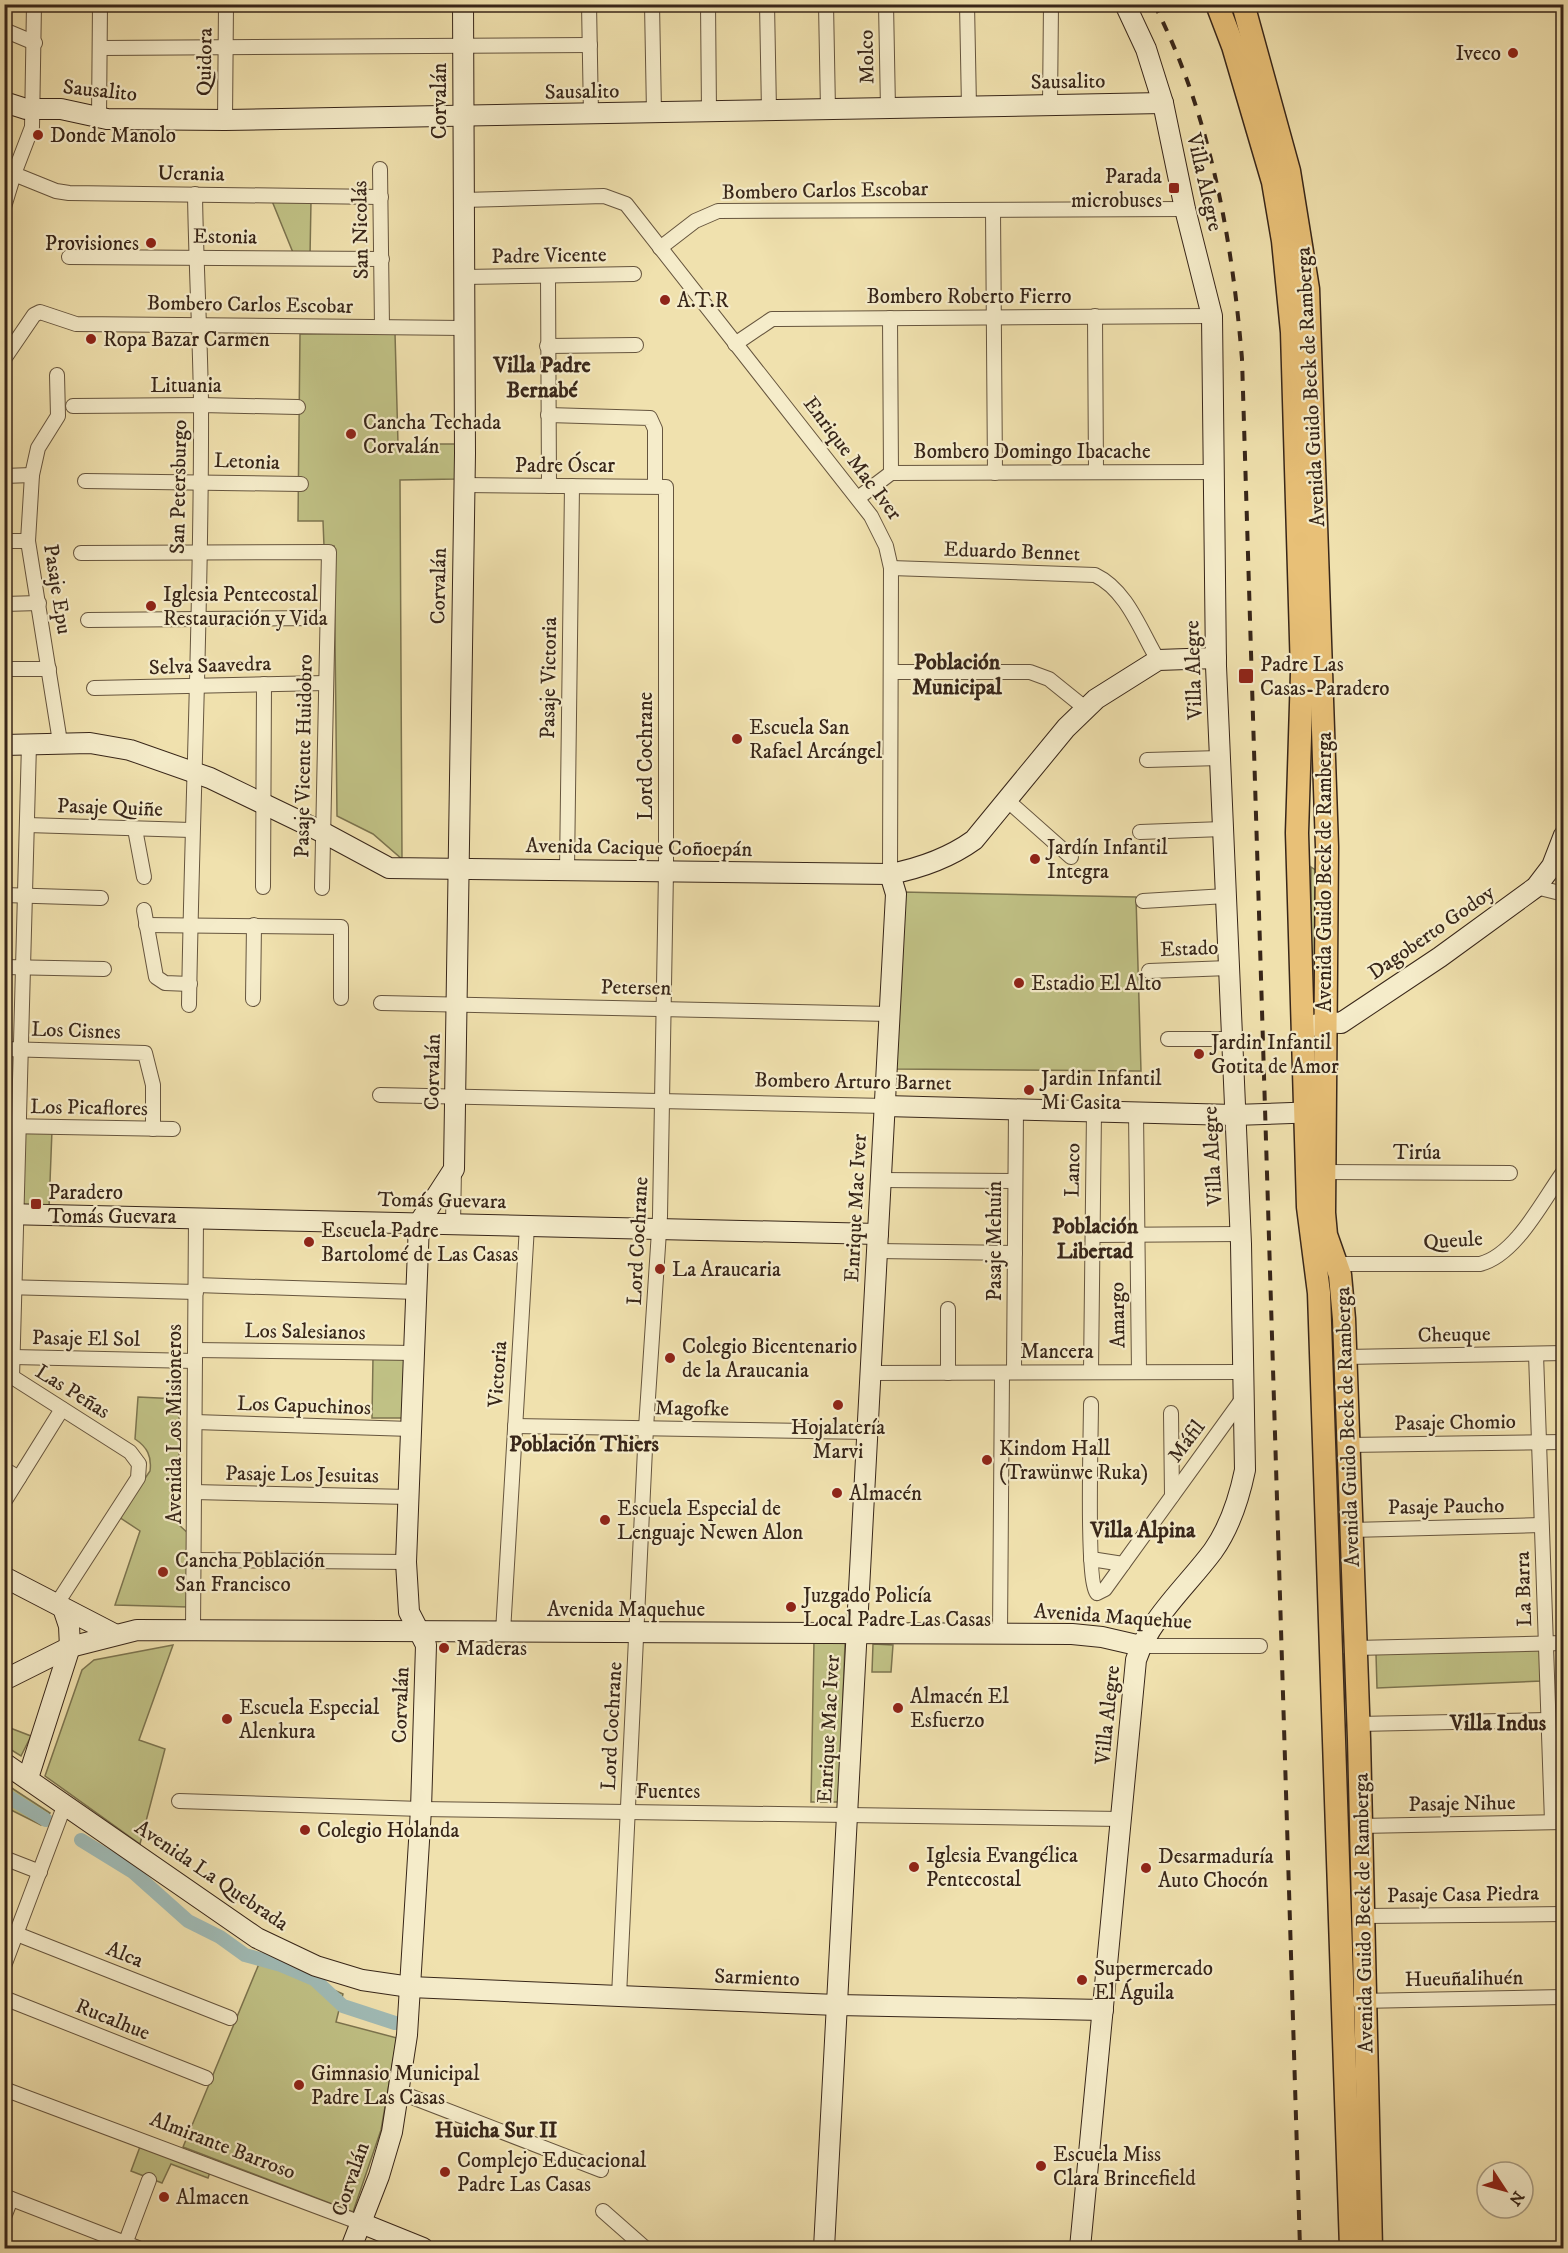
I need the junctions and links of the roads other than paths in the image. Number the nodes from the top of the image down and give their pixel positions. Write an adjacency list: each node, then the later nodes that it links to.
1 (34, 4): 18 (street)
2 (100, 4): 23 (street)
3 (226, 4): 22 (street, Quidora)
4 (463, 4): 20 (main road, Corvalán)
5 (589, 4): 19 (street)
6 (652, 4): 33 (street)
7 (708, 4): 32 (street)
8 (766, 4): 31 (street)
9 (826, 4): 30 (street)
10 (886, 4): 28 (street, Molco)
11 (967, 4): 27 (street)
12 (1051, 4): 26 (street)
13 (1125, 4): 25 (main road, Villa Alegre)
14 (1217, 4): 21 (main road, Avenida Guido Beck de Ramberga)
15 (1233, 4): 21 (main road, Avenida Guido Beck de Ramberga)
16 (1244, 4): 119 (main road, Avenida Guido Beck de Ramberga)
17 (4, 30): 18 (street)
18 (35, 43): 29 (street)
19 (590, 45): 20 (street); 34 (street)
20 (463, 46): 22 (street); 35 (main road, Corvalán)
21 (1233, 46): 120 (main road, Avenida Guido Beck de Ramberga)
22 (226, 47): 23 (street); 37 (street, Quidora)
23 (101, 48): 36 (street)
24 (4, 102): 29 (main road, Sausalito)
25 (1163, 103): 26 (main road, Sausalito); 44 (main road, Villa Alegre)
26 (1050, 105): 27 (main road, Sausalito)
27 (969, 107): 28 (main road, Sausalito)
28 (888, 108): 30 (main road, Sausalito)
29 (34, 110): 36 (main road, Sausalito); 39 (street)
30 (828, 110): 31 (main road, Sausalito)
31 (769, 111): 32 (main road, Sausalito)
32 (709, 112): 33 (main road, Sausalito)
33 (654, 113): 34 (main road, Sausalito)
34 (591, 115): 35 (main road, Sausalito)
35 (463, 117): 37 (main road, Sausalito); 42 (main road, Corvalán)
36 (99, 118): 37 (main road, Sausalito)
37 (225, 120)
38 (380, 169): 41 (street, San Nicolás)
39 (9, 172): 40 (street, Ucrania); 43 (street)
40 (195, 194): 41 (street, Ucrania); 48 (street, San Petersburgo)
41 (381, 197): 49 (street, San Nicolás)
42 (463, 200): 46 (street); 52 (main road, Corvalán)
43 (4, 207)
44 (1185, 209): 45 (street, Bombero Carlos Escobar); 54 (main road, Villa Alegre)
45 (993, 210): 46 (street, Bombero Carlos Escobar); 55 (street)
46 (660, 248): 61 (street, Enrique Mac Iver)
47 (69, 257): 48 (street, Estonia)
48 (196, 257): 49 (street, Estonia); 57 (street, San Petersburgo)
49 (382, 259): 58 (street, San Nicolás)
50 (634, 274): 51 (street, Padre Vicente)
51 (548, 276): 52 (street, Padre Vicente); 63 (street)
52 (464, 277): 59 (main road, Corvalán)
53 (1095, 316): 54 (street, Bombero Roberto Fierro); 55 (street, Bombero Roberto Fierro); 70 (street)
54 (1212, 316): 71 (main road, Villa Alegre)
55 (994, 317): 56 (street, Bombero Roberto Fierro); 73 (street)
56 (890, 318): 61 (street, Bombero Roberto Fierro); 72 (street)
57 (200, 325): 58 (street, Bombero Carlos Escobar); 60 (street, Bombero Carlos Escobar); 66 (street, San Petersburgo)
58 (382, 327): 59 (street, Bombero Carlos Escobar)
59 (463, 328): 79 (main road, Corvalán)
60 (10, 341): 64 (street)
61 (735, 344): 83 (street, Enrique Mac Iver)
62 (636, 345): 63 (street)
63 (548, 346): 69 (street)
64 (4, 359)
65 (57, 375): 74 (street, Pasaje Epu)
66 (201, 405): 67 (street, Lituania); 68 (street, Lituania); 77 (street, San Petersburgo)
67 (73, 406)
68 (298, 407)
69 (548, 415): 80 (street); 82 (street, Lord Cochrane)
70 (1096, 472): 71 (street, Bombero Domingo Ibacache); 73 (street, Bombero Domingo Ibacache)
71 (1215, 472): 94 (main road, Villa Alegre)
72 (891, 473): 73 (street, Bombero Domingo Ibacache); 83 (street, Bombero Domingo Ibacache)
73 (995, 473)
74 (32, 475): 75 (street); 85 (street, Pasaje Epu)
75 (4, 476)
76 (85, 481): 77 (street, Letonia)
77 (198, 481): 78 (street, Letonia); 86 (street, San Petersburgo)
78 (301, 484)
79 (464, 485): 80 (street, Padre Óscar); 122 (main road, Corvalán)
80 (549, 486): 81 (street, Padre Óscar)
81 (572, 486): 82 (street, Padre Óscar); 123 (street, Pasaje Victoria)
82 (660, 487): 124 (street, Lord Cochrane)
83 (858, 498): 88 (street, Enrique Mac Iver)
84 (4, 541): 85 (street)
85 (28, 541): 89 (street, Pasaje Epu)
86 (198, 552): 87 (street); 91 (street, Pasaje Vicente Huidobro); 92 (street, San Petersburgo)
87 (81, 553)
88 (891, 568): 95 (street, Eduardo Bennet); 98 (street, Enrique Mac Iver)
89 (39, 603): 90 (street); 97 (street, Pasaje Epu)
90 (4, 604)
91 (327, 618): 92 (street); 99 (street, Pasaje Vicente Huidobro)
92 (199, 619): 93 (street); 101 (street, San Petersburgo)
93 (88, 620)
94 (1216, 658): 95 (main road); 107 (main road, Villa Alegre)
95 (1158, 660): 103 (main road, Avenida Cacique Coñoepán)
96 (4, 669): 97 (street)
97 (49, 669): 104 (street, Pasaje Epu)
98 (891, 672): 103 (street); 125 (street, Enrique Mac Iver)
99 (326, 683): 100 (street, Selva Saavedra); 116 (street, Pasaje Vicente Huidobro)
100 (264, 684): 101 (street, Selva Saavedra); 111 (street)
101 (198, 687): 102 (street, Selva Saavedra); 109 (street, San Petersburgo)
102 (94, 688)
103 (1085, 708): 110 (main road, Avenida Cacique Coñoepán)
104 (60, 742): 105 (main road, Avenida Cacique Coñoepán); 109 (main road, Avenida Cacique Coñoepán)
105 (30, 744): 106 (main road, Avenida Cacique Coñoepán); 112 (street, Las Peñas)
106 (4, 746)
107 (1220, 758): 108 (street); 113 (main road, Villa Alegre)
108 (1147, 760)
109 (194, 771): 111 (main road, Avenida Cacique Coñoepán); 115 (street, San Petersburgo)
110 (1008, 801): 121 (street); 125 (main road, Avenida Cacique Coñoepán)
111 (264, 804): 116 (main road, Avenida Cacique Coñoepán); 127 (street)
112 (27, 825): 114 (street, Pasaje Quiñe); 132 (street, Las Peñas)
113 (1223, 828): 117 (street); 133 (main road, Villa Alegre)
114 (135, 829): 115 (street, Pasaje Quiñe); 126 (street)
115 (191, 830): 138 (street, San Petersburgo)
116 (324, 832): 122 (main road, Avenida Cacique Coñoepán); 129 (street, Pasaje Vicente Huidobro)
117 (1140, 832)
118 (1563, 835): 128 (main road, Dagoberto Godoy)
119 (1328, 847): 120 (main road); 153 (main road, Avenida Guido Beck de Ramberga)
120 (1298, 848): 154 (main road, Avenida Guido Beck de Ramberga)
121 (1071, 857)
122 (459, 870): 123 (main road, Avenida Cacique Coñoepán); 149 (main road, Corvalán)
123 (567, 870): 124 (main road, Avenida Cacique Coñoepán)
124 (666, 872): 125 (main road, Avenida Cacique Coñoepán); 151 (street, Lord Cochrane)
125 (890, 874): 152 (main road, Enrique Mac Iver)
126 (144, 877)
127 (263, 887)
128 (1536, 887): 130 (street); 153 (main road, Dagoberto Godoy)
129 (322, 888)
130 (1563, 894)
131 (4, 895): 132 (street)
132 (25, 896): 134 (street); 141 (street, Las Peñas)
133 (1226, 896): 135 (street); 142 (main road, Villa Alegre)
134 (101, 898)
135 (1143, 900)
136 (144, 910): 137 (street)
137 (146, 925): 138 (street); 145 (street)
138 (190, 925): 139 (street); 145 (street, San Petersburgo)
139 (254, 925): 146 (street); 147 (street)
140 (4, 967): 141 (street)
141 (23, 967): 143 (street); 158 (street, Las Peñas)
142 (1230, 968): 144 (street, Estado); 156 (main road, Villa Alegre)
143 (104, 969)
144 (1149, 970)
145 (190, 984): 150 (street, San Petersburgo)
146 (341, 998)
147 (253, 999)
148 (381, 1003): 149 (street, Petersen)
149 (457, 1004): 151 (street, Petersen); 160 (main road, Corvalán)
150 (189, 1005)
151 (664, 1009): 152 (street, Petersen); 161 (street, Lord Cochrane)
152 (890, 1014): 162 (main road, Enrique Mac Iver)
153 (1333, 1022): 154 (main road, Dagoberto Godoy); 166 (main road, Avenida Guido Beck de Ramberga)
154 (1304, 1038): 166 (main road, Avenida Guido Beck de Ramberga)
155 (1168, 1039): 156 (street)
156 (1232, 1039): 167 (main road, Villa Alegre)
157 (4, 1049): 158 (street, Los Cisnes)
158 (21, 1049): 169 (street, Las Peñas); 170 (street, Los Cisnes)
159 (380, 1095): 160 (street, Bombero Arturo Barnet)
160 (456, 1097): 161 (street, Bombero Arturo Barnet); 172 (main road, Corvalán)
161 (662, 1101): 162 (street, Bombero Arturo Barnet); 183 (street, Lord Cochrane)
162 (885, 1106): 163 (main road, Bombero Arturo Barnet); 176 (main road, Enrique Mac Iver)
163 (1016, 1109): 164 (main road, Bombero Arturo Barnet); 177 (street, Pasaje Mehuín)
164 (1094, 1111): 165 (main road, Bombero Arturo Barnet); 185 (street, Lanco)
165 (1136, 1112): 167 (main road, Bombero Arturo Barnet); 186 (street, Amargo)
166 (1315, 1112): 167 (main road, Bombero Arturo Barnet); 174 (main road, Avenida Guido Beck de Ramberga); 200 (main road, Avenida Guido Beck de Ramberga)
167 (1234, 1115): 184 (main road, Villa Alegre)
168 (4, 1126): 169 (street, Los Picaflores)
169 (19, 1127): 170 (street, Los Picaflores); 178 (street, Las Peñas)
170 (153, 1129): 171 (street, Los Picaflores)
171 (173, 1129)
172 (454, 1169): 180 (main road); 181 (street, Corvalán)
173 (1563, 1171): 189 (street, Queule)
174 (1323, 1172): 175 (street, Tirúa); 189 (main road, Avenida Guido Beck de Ramberga)
175 (1510, 1173)
176 (880, 1180): 177 (street); 187 (main road, Enrique Mac Iver)
177 (1015, 1181): 188 (street, Pasaje Mehuín)
178 (11, 1214): 179 (main road, Tomás Guevara); 190 (street, Las Peñas)
179 (196, 1218): 180 (main road, Tomás Guevara); 191 (street, Avenida Los Misioneros)
180 (419, 1223): 181 (main road, Tomás Guevara); 192 (main road, Corvalán)
181 (453, 1224): 182 (main road, Tomás Guevara)
182 (527, 1226): 183 (main road, Tomás Guevara); 213 (street, Victoria)
183 (660, 1229): 187 (main road, Tomás Guevara); 214 (street, Lord Cochrane)
184 (1240, 1233): 186 (street); 204 (main road, Villa Alegre)
185 (1093, 1235): 186 (street); 202 (street, Lanco)
186 (1137, 1235): 203 (street, Amargo)
187 (878, 1242): 188 (street); 205 (main road, Enrique Mac Iver)
188 (1015, 1253): 201 (street, Pasaje Mehuín)
189 (1338, 1264): 199 (main road, Avenida Guido Beck de Ramberga)
190 (10, 1287): 191 (street); 198 (street, Las Peñas)
191 (196, 1288): 192 (street); 197 (street, Avenida Los Misioneros)
192 (417, 1292): 194 (main road, Corvalán)
193 (948, 1309): 206 (street)
194 (414, 1353): 197 (street, Los Salesianos); 215 (main road, Corvalán)
195 (1563, 1353): 196 (street, Cheuque)
196 (1536, 1354): 199 (street, Cheuque); 217 (street, La Barra)
197 (195, 1356): 198 (street, Pasaje El Sol); 212 (street, Avenida Los Misioneros)
198 (13, 1357): 207 (street, Las Peñas)
199 (1345, 1357): 200 (main road); 219 (main road, Avenida Guido Beck de Ramberga)
200 (1322, 1358): 246 (main road, Avenida Guido Beck de Ramberga)
201 (1008, 1372): 202 (street, Mancera); 206 (street, Mancera); 237 (street, Pasaje Mehuín)
202 (1091, 1372): 203 (street, Mancera)
203 (1138, 1372): 204 (street, Mancera)
204 (1243, 1372): 208 (main road, Villa Alegre)
205 (871, 1373): 206 (street, Mancera); 216 (main road, Enrique Mac Iver)
206 (948, 1373)
207 (8, 1375): 210 (street, Las Peñas)
208 (1243, 1398): 223 (street, Máfil); 243 (main road, Villa Alegre)
209 (1091, 1404): 228 (street)
210 (62, 1409): 221 (street); 233 (street, Las Peñas)
211 (1171, 1413): 223 (street)
212 (195, 1422): 215 (street, Los Capuchinos); 222 (street, Avenida Los Misioneros)
213 (515, 1426): 214 (street, Magofke); 236 (street, Victoria)
214 (646, 1428): 216 (street, Magofke); 239 (street, Lord Cochrane)
215 (411, 1429): 224 (main road, Corvalán)
216 (868, 1432): 240 (main road, Enrique Mac Iver)
217 (1539, 1442): 218 (street, Pasaje Chomio); 219 (street, Pasaje Chomio); 226 (street, La Barra)
218 (1563, 1442)
219 (1347, 1445): 227 (main road, Avenida Guido Beck de Ramberga)
220 (4, 1469): 221 (street)
221 (19, 1479): 225 (street)
222 (194, 1492): 224 (street, Pasaje Los Jesuitas); 229 (street, Avenida Los Misioneros)
223 (1172, 1496): 231 (street, Máfil)
224 (409, 1497): 230 (main road, Corvalán)
225 (4, 1502)
226 (1541, 1525): 227 (street, Pasaje Paucho); 242 (street, La Barra)
227 (1351, 1530): 247 (main road, Avenida Guido Beck de Ramberga)
228 (1091, 1559): 231 (street); 231 (street, Máfil)
229 (194, 1560): 230 (street); 234 (street, Avenida Los Misioneros)
230 (406, 1562): 235 (main road, Corvalán)
231 (1123, 1564)
232 (4, 1576): 233 (main road)
233 (59, 1607): 238 (main road); 245 (main road)
234 (193, 1630): 235 (main road, Avenida Maquehue); 238 (main road, Avenida Maquehue)
235 (419, 1631): 236 (main road, Avenida Maquehue); 255 (main road, Corvalán)
236 (503, 1632): 239 (main road, Avenida Maquehue)
237 (1000, 1633): 240 (main road, Avenida Maquehue); 243 (main road, Avenida Maquehue)
238 (114, 1634): 245 (main road)
239 (637, 1634): 240 (main road, Avenida Maquehue); 256 (street, Lord Cochrane)
240 (857, 1634): 257 (main road, Enrique Mac Iver)
241 (1563, 1643): 242 (street)
242 (1546, 1644): 247 (street); 249 (street, La Barra)
243 (1142, 1646): 244 (street, Avenida Maquehue); 258 (main road, Villa Alegre)
244 (1260, 1646)
245 (70, 1647): 248 (main road); 252 (main road)
246 (1332, 1648): 247 (main road); 271 (main road, Avenida Guido Beck de Ramberga)
247 (1355, 1648): 250 (main road, Avenida Guido Beck de Ramberga)
248 (4, 1680)
249 (1548, 1720): 250 (street); 259 (street, La Barra)
250 (1358, 1724): 260 (main road, Avenida Guido Beck de Ramberga)
251 (4, 1763): 252 (main road, Avenida La Quebrada)
252 (28, 1778): 254 (main road, Avenida La Quebrada)
253 (179, 1801): 255 (street, Fuentes)
254 (65, 1804): 262 (street); 267 (main road, Avenida La Quebrada)
255 (421, 1809): 256 (street, Fuentes); 267 (main road, Corvalán)
256 (628, 1812): 257 (street, Fuentes); 268 (street, Lord Cochrane)
257 (848, 1814): 258 (street, Fuentes); 272 (main road, Enrique Mac Iver)
258 (1121, 1819): 273 (main road, Villa Alegre)
259 (1558, 1822): 260 (street, Pasaje Nihue)
260 (1360, 1826): 264 (main road, Avenida Guido Beck de Ramberga)
261 (4, 1858): 262 (street)
262 (40, 1872): 265 (street)
263 (1563, 1914): 264 (street, Pasaje Casa Piedra)
264 (1363, 1916): 271 (main road, Avenida Guido Beck de Ramberga)
265 (11, 1931): 266 (street); 274 (street, Alca)
266 (4, 1966)
267 (410, 1987): 268 (main road, Sarmiento); 277 (main road, Corvalán)
268 (620, 1996): 272 (main road, Sarmiento)
269 (4, 1998): 275 (street, Rucalhue)
270 (1563, 1998): 271 (street, Hueuñalihuén)
271 (1354, 2001): 290 (main road, Avenida Guido Beck de Ramberga); 291 (main road, Avenida Guido Beck de Ramberga)
272 (837, 2005): 273 (main road, Sarmiento); 288 (main road, Enrique Mac Iver)
273 (1103, 2010): 289 (main road, Villa Alegre)
274 (230, 2018)
275 (206, 2078)
276 (4, 2089): 283 (street, Almirante Barroso)
277 (399, 2092): 278 (street); 283 (main road, Corvalán)
278 (601, 2170)
279 (149, 2180): 284 (street)
280 (8, 2197): 282 (street); 284 (street)
281 (603, 2211): 287 (street)
282 (4, 2217)
283 (361, 2223): 285 (main road, Corvalán); 286 (main road, Almirante Barroso)
284 (131, 2246)
285 (351, 2248)
286 (423, 2248)
287 (645, 2248)
288 (824, 2248)
289 (1080, 2248)
290 (1351, 2248)
291 (1371, 2248)

